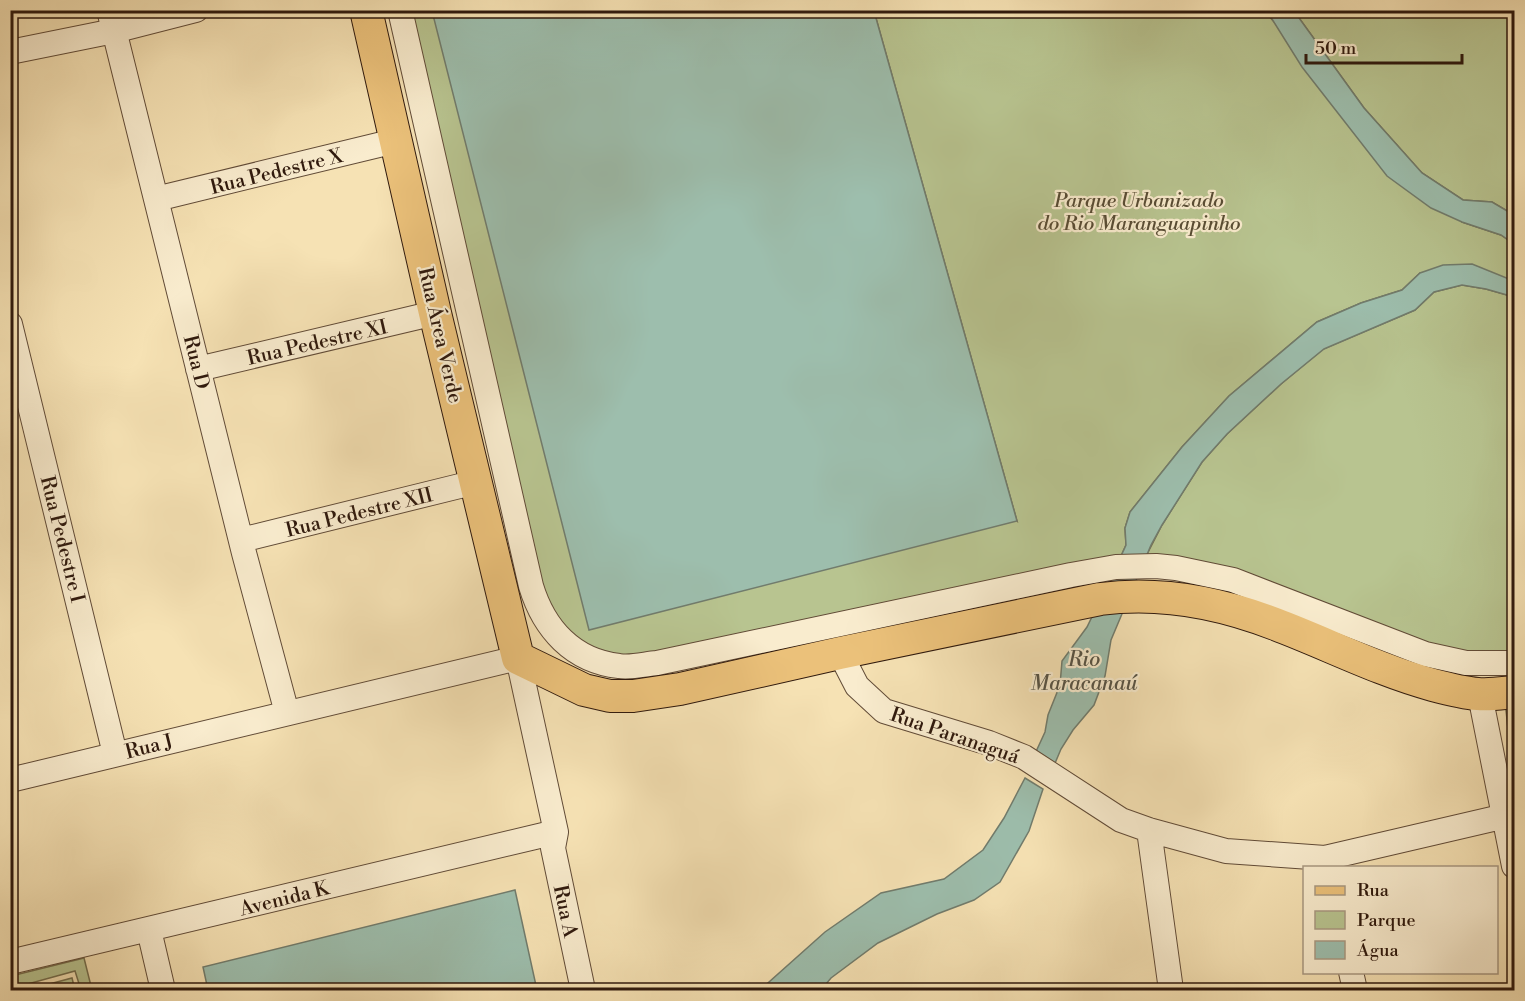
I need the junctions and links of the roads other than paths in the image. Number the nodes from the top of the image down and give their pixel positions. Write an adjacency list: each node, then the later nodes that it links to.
1 (196, 10): 4 (street)
2 (366, 10): 6 (main road, Rua Área Verde)
3 (400, 10): 15 (street)
4 (111, 21): 5 (street); 7 (street, Rua D)
5 (10, 52)
6 (395, 141): 7 (street, Rua Pedestre X); 8 (main road, Rua Área Verde)
7 (156, 200): 10 (street, Rua D)
8 (435, 314): 10 (street, Rua Pedestre XI); 11 (main road, Rua Área Verde)
9 (10, 324): 19 (street, Rua Pedestre I)
10 (198, 369): 12 (street, Rua D)
11 (476, 483): 12 (street, Rua Pedestre XII); 14 (main road, Rua Área Verde)
12 (242, 540): 18 (street, Rua D)
13 (840, 653): 14 (main road); 17 (main road); 22 (street, Rua Paranaguá)
14 (518, 658): 18 (street); 23 (street, Rua Área Verde)
15 (1515, 663)
16 (1515, 692): 17 (main road)
17 (1480, 695): 21 (street)
18 (287, 713): 19 (street, Rua J)
19 (116, 754): 20 (street, Rua J)
20 (10, 780)
21 (1509, 815): 24 (street, Rua Paranaguá); 25 (street)
22 (1149, 830): 24 (street, Rua Paranaguá); 31 (street)
23 (556, 831): 26 (street, Avenida K); 30 (street, Rua A)
24 (1326, 863)
25 (1515, 866)
26 (149, 930): 27 (street, Avenida K); 29 (street)
27 (10, 962)
28 (1351, 974): 32 (street)
29 (164, 990)
30 (582, 990)
31 (1172, 990)
32 (1355, 990)

